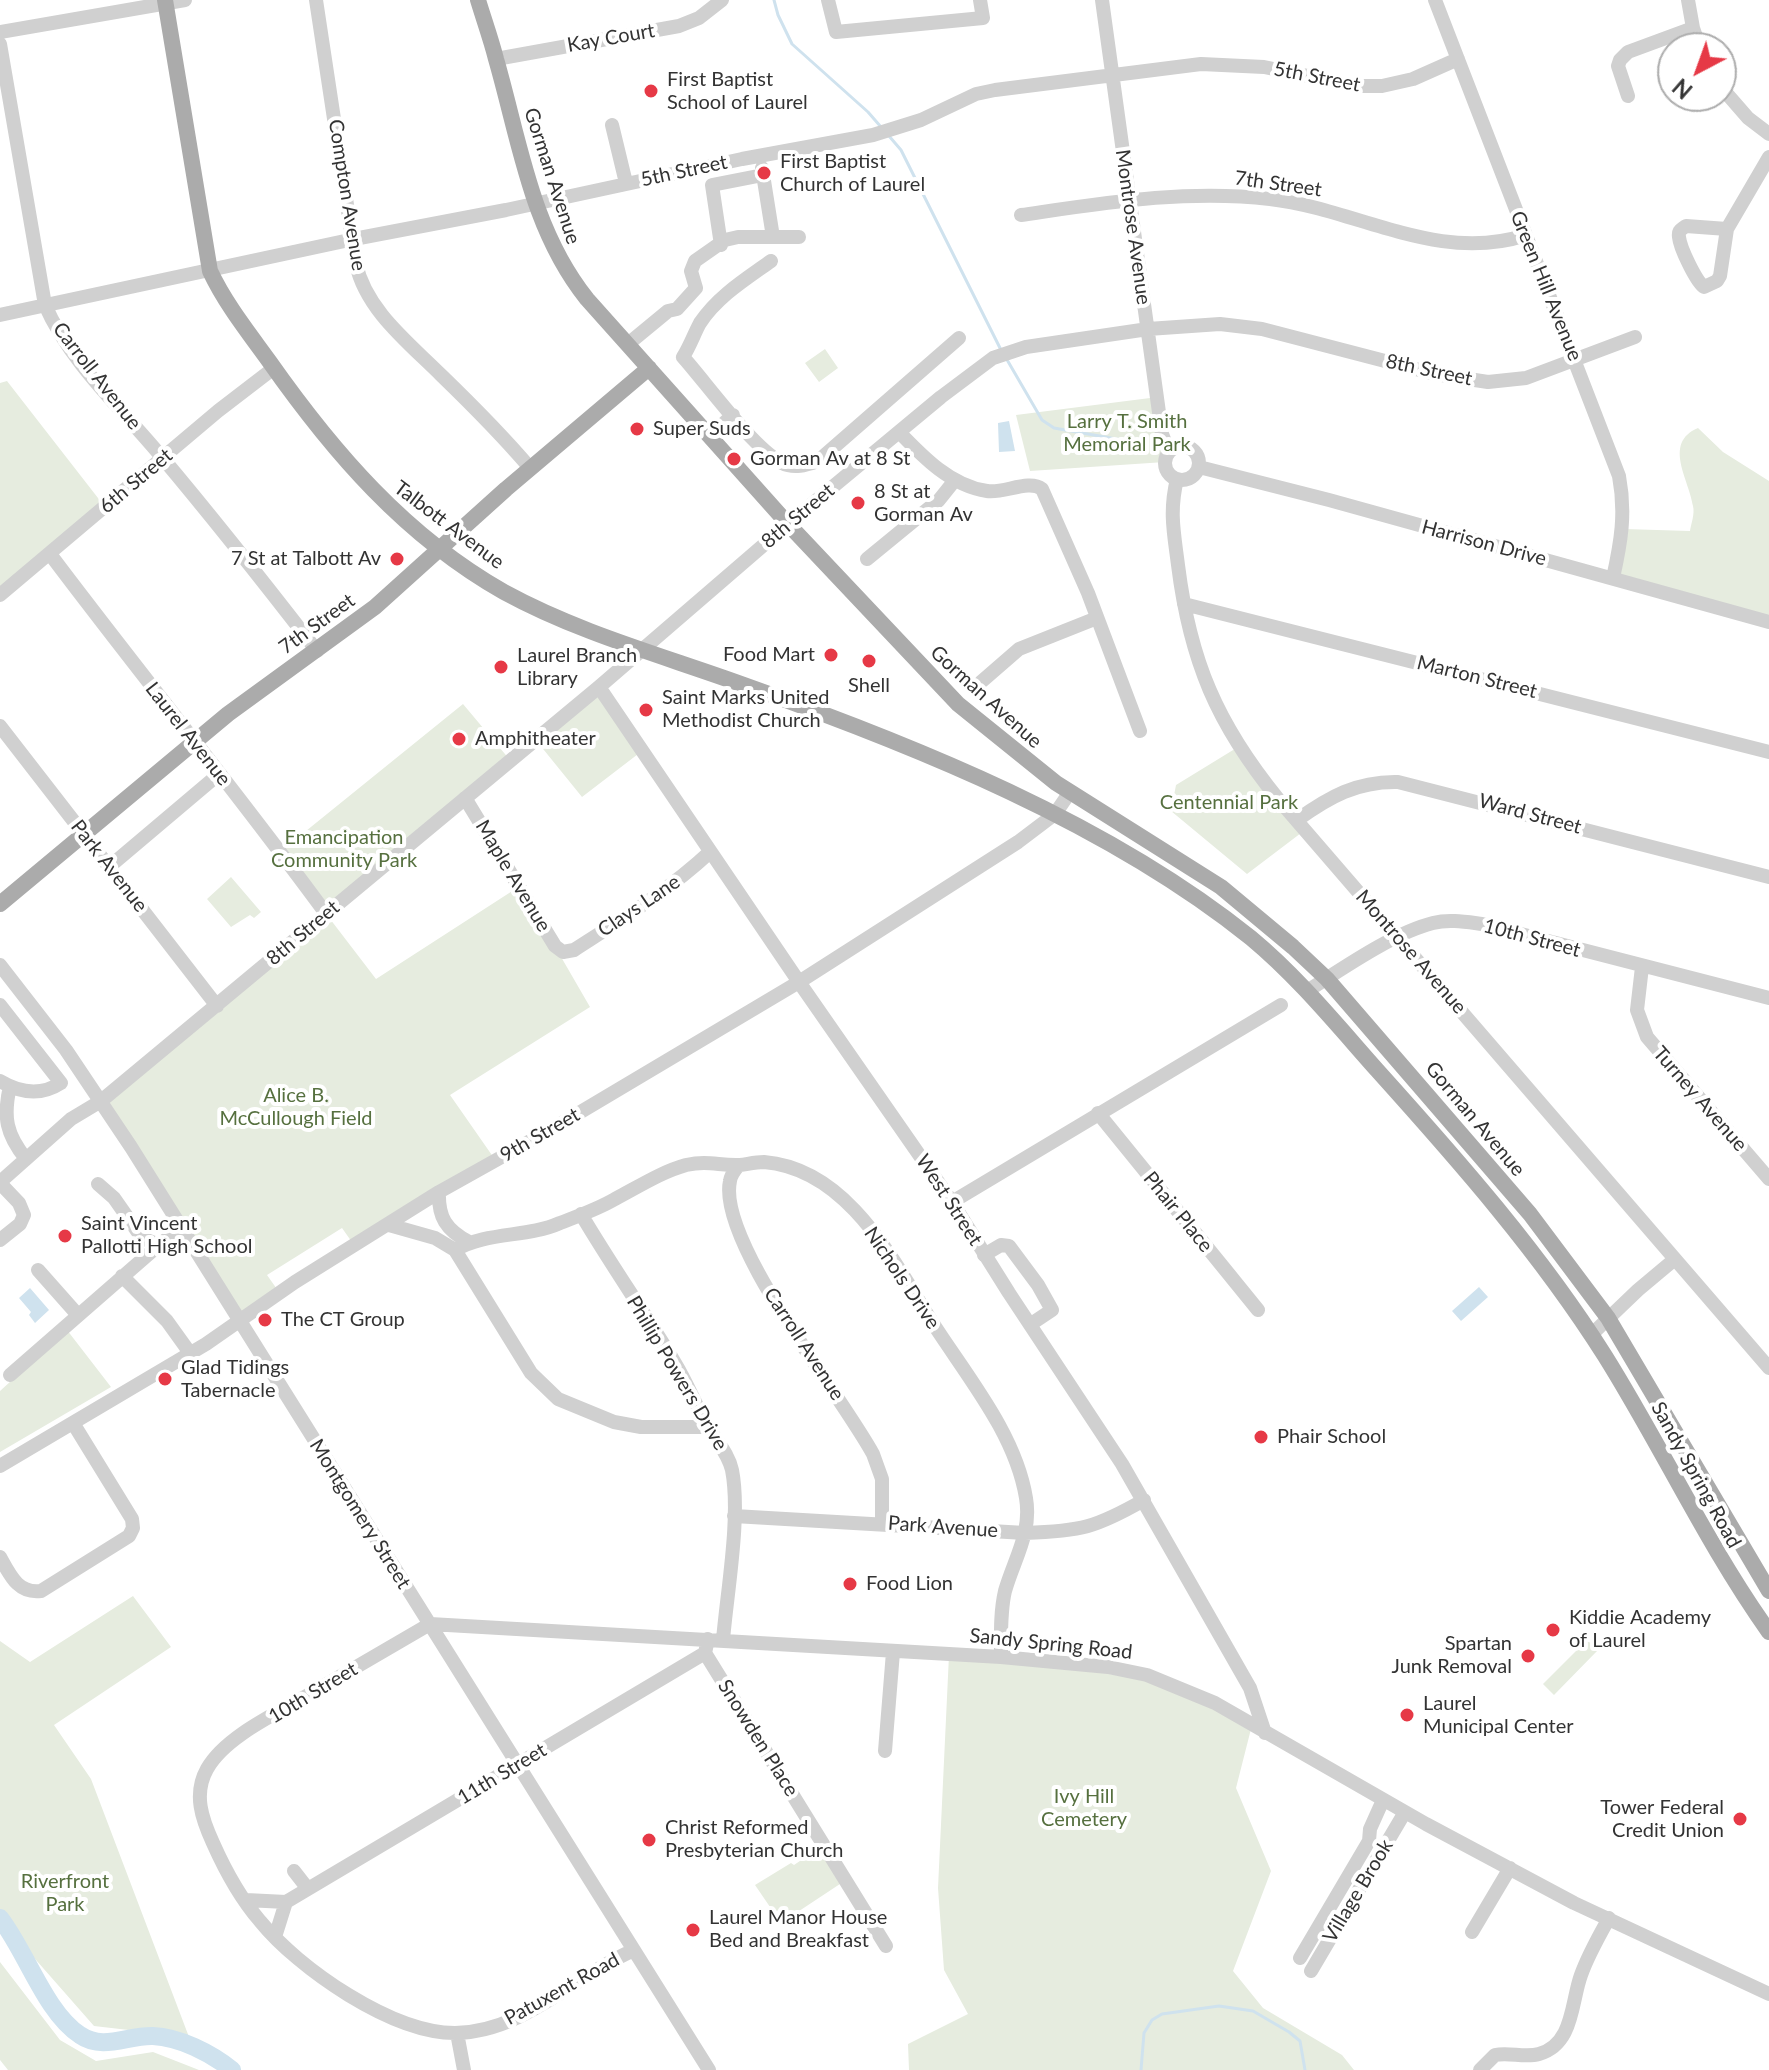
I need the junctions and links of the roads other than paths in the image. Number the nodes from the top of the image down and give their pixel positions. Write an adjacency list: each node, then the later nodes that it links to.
1 (185, 0): 9 (street)
2 (316, 0): 33 (street, Compton Avenue)
3 (478, 0): 15 (main road, Gorman Avenue)
4 (828, 0): 10 (street)
5 (1102, 0): 17 (street, Montrose Avenue)
6 (1435, 0): 16 (street, Green Hill Avenue)
7 (1688, 0): 11 (street)
8 (721, 1): 15 (street, Kay Court)
9 (166, 2): 12 (street); 36 (main road, Talbott Avenue)
10 (981, 5)
11 (1693, 28): 13 (street); 18 (street)
12 (0, 32)
13 (1694, 32)
14 (0, 44): 37 (street, Carroll Avenue)
15 (496, 59): 27 (main road, Gorman Avenue)
16 (1458, 59): 17 (street, 5th Street); 30 (street, Green Hill Avenue)
17 (1111, 73): 22 (street, 5th Street); 26 (street, Montrose Avenue)
18 (1628, 96)
19 (1737, 105): 21 (street)
20 (612, 125): 25 (street)
21 (1769, 134)
22 (760, 156): 24 (street); 25 (street, 5th Street)
23 (1769, 157): 29 (street)
24 (763, 175): 31 (street); 34 (street)
25 (626, 183): 27 (street, 5th Street)
26 (1128, 199): 28 (street, 7th Street); 30 (street, 7th Street); 39 (street, Montrose Avenue)
27 (536, 203): 33 (street, 5th Street); 42 (main road, Gorman Avenue)
28 (1021, 215)
29 (1727, 229): 29 (street)
30 (1526, 235): 43 (street, Green Hill Avenue)
31 (773, 237): 32 (street); 34 (street)
32 (799, 237)
33 (354, 239): 36 (street, 5th Street); 52 (street, Compton Avenue)
34 (721, 245): 42 (street)
35 (771, 261): 46 (street)
36 (210, 271): 37 (street, 5th Street); 44 (main road, Talbott Avenue)
37 (45, 305): 38 (street, 5th Street); 50 (street, Carroll Avenue)
38 (0, 315)
39 (1148, 329): 43 (street, 8th Street); 47 (street, 8th Street); 49 (street, Montrose Avenue)
40 (1635, 337): 43 (street, 8th Street)
41 (959, 338): 46 (street)
42 (628, 344): 45 (main road, Gorman Avenue)
43 (1576, 360): 59 (street, Green Hill Avenue)
44 (274, 368): 50 (street, 6th Street); 56 (main road, Talbott Avenue)
45 (649, 368): 48 (main road, Gorman Avenue); 52 (main road, 7th Street)
46 (733, 415): 48 (street)
47 (899, 432): 54 (street); 55 (street, 8th Street)
48 (710, 436): 55 (main road, Gorman Avenue)
49 (1169, 452): 51 (street); 53 (street)
50 (163, 458): 57 (street, 6th Street); 65 (street, Carroll Avenue)
51 (1199, 467): 53 (street); 59 (street, Harrison Drive)
52 (530, 468): 56 (main road, 7th Street)
53 (1177, 479): 61 (street, Montrose Avenue)
54 (955, 480): 58 (street); 62 (street)
55 (788, 524): 64 (street, 8th Street); 73 (main road, Gorman Avenue)
56 (441, 550): 64 (main road, Talbott Avenue); 65 (main road, 7th Street)
57 (50, 554): 60 (street, 6th Street); 70 (street, Laurel Avenue)
58 (867, 559)
59 (1613, 578): 63 (street, Harrison Drive)
60 (0, 595)
61 (1184, 604): 71 (street, Marton Street); 76 (street, Montrose Avenue)
62 (1097, 618): 66 (street); 69 (street)
63 (1769, 622)
64 (640, 649): 67 (street, 8th Street); 75 (main road, Talbott Avenue)
65 (317, 651): 70 (main road, 7th Street)
66 (981, 682)
67 (599, 687): 74 (street, 8th Street); 78 (street, West Street)
68 (0, 726): 77 (street, Park Avenue)
69 (1140, 731)
70 (194, 743): 72 (street, Laurel Avenue); 77 (main road, 7th Street)
71 (1769, 752)
72 (219, 774): 79 (street); 82 (street, Laurel Avenue)
73 (1070, 792): 75 (street, 9th Street); 87 (main road, Gorman Avenue)
74 (465, 798): 82 (street, 8th Street); 84 (street, Maple Avenue)
75 (1055, 814): 88 (street, 9th Street); 89 (main road, Gorman Avenue)
76 (1297, 820): 80 (street, Ward Street); 83 (street, Montrose Avenue)
77 (85, 835): 79 (street, Park Avenue); 81 (main road, 7th Street)
78 (710, 852): 84 (street, Clays Lane); 88 (street, West Street)
79 (109, 867): 93 (street, Park Avenue)
80 (1769, 877)
81 (0, 904)
82 (327, 915): 93 (street, 8th Street)
83 (1398, 938): 86 (street, 10th Street); 87 (street, 10th Street); 111 (street, Montrose Avenue)
84 (563, 952)
85 (0, 965): 95 (street, Montgomery Street)
86 (1642, 967): 90 (street, 10th Street); 99 (street, Turney Avenue)
87 (1327, 979): 89 (street, 10th Street); 116 (main road, Gorman Avenue)
88 (799, 982): 102 (street, 9th Street); 103 (street, West Street)
89 (1307, 991): 119 (main road, Gorman Avenue)
90 (1769, 998)
91 (0, 1005): 94 (street)
92 (1281, 1005): 96 (street)
93 (217, 1006): 95 (street, 8th Street)
94 (5, 1084): 97 (street)
95 (101, 1101): 97 (street, 8th Street); 106 (street, Montgomery Street)
96 (1098, 1113): 103 (street); 114 (street, Phair Place)
97 (26, 1159): 100 (street, 8th Street)
98 (739, 1165): 104 (street, Nichols Drive); 128 (street, Carroll Avenue); 129 (street, Nichols Drive)
99 (1769, 1179)
100 (0, 1182): 107 (street)
101 (98, 1184): 108 (street)
102 (439, 1192): 105 (street, 9th Street); 109 (street)
103 (952, 1202): 110 (street, West Street)
104 (581, 1214): 109 (street, Nichols Drive); 124 (street, Phillip Powers Drive)
105 (389, 1225): 109 (street); 117 (street, 9th Street)
106 (181, 1228): 108 (street); 117 (street, Montgomery Street)
107 (0, 1240)
108 (159, 1245): 113 (street)
109 (462, 1246): 124 (street)
110 (984, 1255): 118 (street, West Street); 118 (street)
111 (1675, 1259): 116 (street); 121 (street, Montrose Avenue)
112 (38, 1270): 115 (street)
113 (122, 1276): 115 (street); 120 (street)
114 (1258, 1310)
115 (77, 1314): 122 (street)
116 (1608, 1318): 119 (street); 131 (main road, Sandy Spring Road)
117 (239, 1321): 120 (street, 9th Street); 132 (street, Montgomery Street)
118 (1031, 1324): 126 (street, West Street)
119 (1591, 1335): 133 (main road, Sandy Spring Road)
120 (190, 1353): 123 (street, 9th Street)
121 (1769, 1368)
122 (10, 1375)
123 (73, 1423): 125 (street, 9th Street); 130 (street)
124 (708, 1427): 127 (street, Phillip Powers Drive)
125 (0, 1466)
126 (1144, 1500): 129 (street, Park Avenue); 137 (street, West Street)
127 (734, 1516): 128 (street, Park Avenue); 134 (street, Phillip Powers Drive)
128 (882, 1523): 129 (street, Park Avenue)
129 (1025, 1533): 136 (street, Nichols Drive)
130 (0, 1557)
131 (1769, 1591)
132 (430, 1624): 134 (street, Sandy Spring Road); 139 (street, Montgomery Street); 140 (street, 10th Street)
133 (1769, 1632)
134 (712, 1644): 135 (street, Sandy Spring Road); 139 (street, 11th Street); 151 (street, Snowden Place)
135 (893, 1652): 136 (street, Sandy Spring Road); 138 (street)
136 (1001, 1657): 137 (street, Sandy Spring Road)
137 (1265, 1733): 141 (street, Sandy Spring Road)
138 (885, 1751)
139 (518, 1763): 145 (street, 11th Street); 152 (street, Montgomery Street)
140 (206, 1772): 146 (street, Patuxent Road)
141 (1383, 1800): 142 (street, Sandy Spring Road); 153 (street)
142 (1405, 1812): 143 (street, Sandy Spring Road); 154 (street, Village Brook)
143 (1510, 1868): 148 (street, Sandy Spring Road); 149 (street)
144 (294, 1871): 145 (street)
145 (308, 1889): 147 (street, 11th Street)
146 (246, 1900): 147 (street); 150 (street, Patuxent Road)
147 (286, 1902): 150 (street)
148 (1609, 1918): 155 (street, Sandy Spring Road); 157 (street)
149 (1472, 1932)
150 (275, 1937): 156 (street, Patuxent Road)
151 (886, 1946)
152 (634, 1950): 156 (street, Patuxent Road); 159 (street, Montgomery Street)
153 (1300, 1958)
154 (1311, 1971)
155 (1769, 1994)
156 (457, 2033): 158 (street)
157 (1539, 2054): 160 (street); 161 (street)
158 (464, 2070)
159 (709, 2070)
160 (1480, 2070)
161 (1545, 2070)

